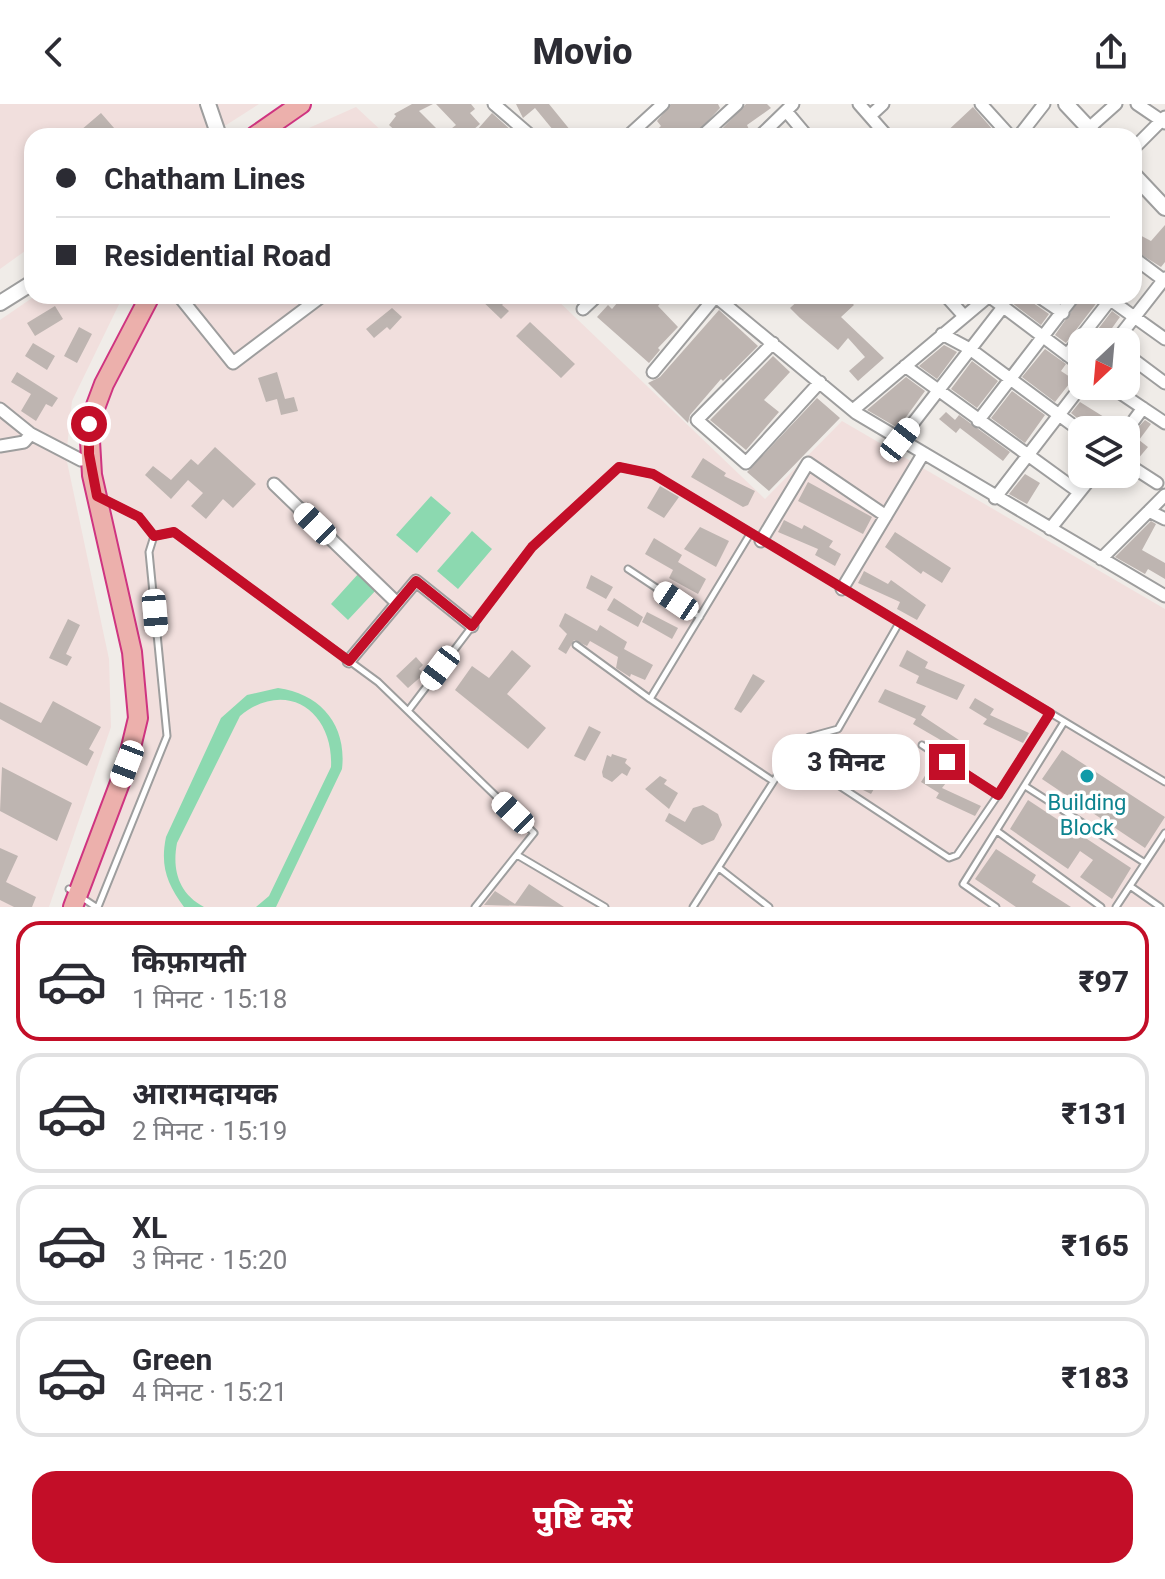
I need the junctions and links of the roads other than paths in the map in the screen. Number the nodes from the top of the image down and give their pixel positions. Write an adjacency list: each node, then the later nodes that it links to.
1 (208, 104): 17 (street)
2 (301, 104): 18 (highway)
3 (319, 104): 19 (highway)
4 (494, 104): 20 (street)
5 (663, 104): 21 (street)
6 (737, 104): 22 (street)
7 (859, 104): 15 (street)
8 (883, 104): 15 (street)
9 (981, 104): 26 (street)
10 (1044, 104): 27 (street)
11 (1066, 104): 28 (street)
12 (1116, 104): 29 (street)
13 (1137, 104): 16 (street)
14 (790, 108): 23 (street); 24 (street)
15 (870, 116): 25 (street)
16 (1164, 120): 30 (street)
17 (216, 128)
18 (266, 128)
19 (284, 128)
20 (518, 128)
21 (637, 128)
22 (711, 128)
23 (769, 128)
24 (802, 128)
25 (880, 128)
26 (1003, 128)
27 (1018, 128)
28 (1088, 128)
29 (1095, 128)
30 (1142, 141)
31 (1142, 182): 32 (street)
32 (1163, 201)
33 (1142, 264): 34 (street)
34 (1165, 280): 55 (street)
35 (24, 288): 36 (street)
36 (0, 303)
37 (134, 304): 85 (highway)
38 (146, 304): 92 (highway)
39 (185, 304): 40 (street)
40 (311, 304)
41 (588, 304): 52 (street)
42 (709, 304): 65 (street)
43 (726, 304): 60 (street)
44 (953, 304): 54 (street)
45 (979, 304): 54 (street)
46 (999, 304): 51 (street)
47 (1050, 304): 53 (street)
48 (1069, 304): 53 (street)
49 (1103, 304): 62 (street)
50 (1116, 304): 55 (street)
51 (1003, 307): 58 (street); 61 (street)
52 (583, 309)
53 (1063, 313): 58 (street)
54 (964, 316): 57 (street)
55 (1134, 317): 56 (street); 59 (street)
56 (1126, 328)
57 (942, 334): 61 (street); 64 (street)
58 (1043, 337): 62 (street); 66 (street)
59 (1165, 339)
60 (773, 343): 67 (street); 67 (street)
61 (970, 349): 66 (street); 69 (street)
62 (1067, 355)
63 (1140, 364): 68 (street)
64 (905, 366): 69 (street); 74 (street)
65 (653, 372)
66 (1010, 380): 75 (street); 77 (street)
67 (820, 382): 74 (street)
68 (1165, 383)
69 (937, 392): 77 (street); 81 (street)
70 (1070, 400): 75 (street)
71 (1131, 400): 72 (street)
72 (1143, 408): 76 (street); 79 (street)
73 (0, 409): 80 (street)
74 (853, 410): 81 (street)
75 (1058, 415): 78 (street); 84 (street)
76 (1137, 416)
77 (978, 421): 84 (street)
78 (1068, 422)
79 (1165, 422)
80 (31, 434): 82 (street); 85 (street)
81 (900, 440): 83 (street)
82 (0, 446)
83 (923, 454): 93 (street); 95 (street)
84 (1027, 456): 90 (street); 93 (street)
85 (81, 460): 127 (highway)
86 (1140, 472): 87 (street)
87 (1157, 483)
88 (274, 484): 105 (street)
89 (1082, 488): 90 (street)
90 (1079, 492): 97 (street)
91 (1165, 495): 94 (street)
92 (97, 496): 99 (lane); 127 (highway)
93 (995, 498): 97 (street)
94 (1149, 511): 96 (street); 101 (street)
95 (886, 516): 100 (street); 103 (street)
96 (1165, 519)
97 (1050, 529): 101 (street)
98 (750, 534): 100 (lane); 106 (lane); 108 (lane)
99 (154, 536): 110 (lane); 128 (lane)
100 (761, 541): 103 (lane)
101 (1101, 559): 104 (street)
102 (628, 569): 106 (lane)
103 (842, 589): 107 (lane)
104 (1165, 596)
105 (397, 603): 108 (street); 110 (street)
106 (700, 617): 111 (lane)
107 (899, 623): 113 (lane); 116 (lane)
108 (472, 626): 112 (lane)
109 (576, 645): 111 (lane)
110 (349, 661): 112 (lane)
111 (650, 699): 117 (lane)
112 (408, 711): 123 (lane)
113 (1050, 713): 114 (lane); 120 (lane)
114 (1064, 722): 118 (lane); 119 (lane)
115 (922, 745): 120 (lane)
116 (791, 754): 117 (lane); 120 (lane)
117 (773, 781): 125 (lane)
118 (1165, 782)
119 (1024, 785): 121 (lane); 124 (lane)
120 (998, 795)
121 (997, 831): 133 (lane); 134 (lane)
122 (1165, 833): 124 (lane)
123 (517, 855): 129 (lane); 130 (lane)
124 (1145, 863): 126 (lane)
125 (719, 868): 131 (lane); 132 (lane)
126 (1130, 886): 135 (lane); 136 (lane)
127 (71, 899): 128 (lane)
128 (97, 907)
129 (475, 907)
130 (605, 907)
131 (693, 907)
132 (769, 907)
133 (996, 907)
134 (1101, 907)
135 (1116, 907)
136 (1160, 907)

